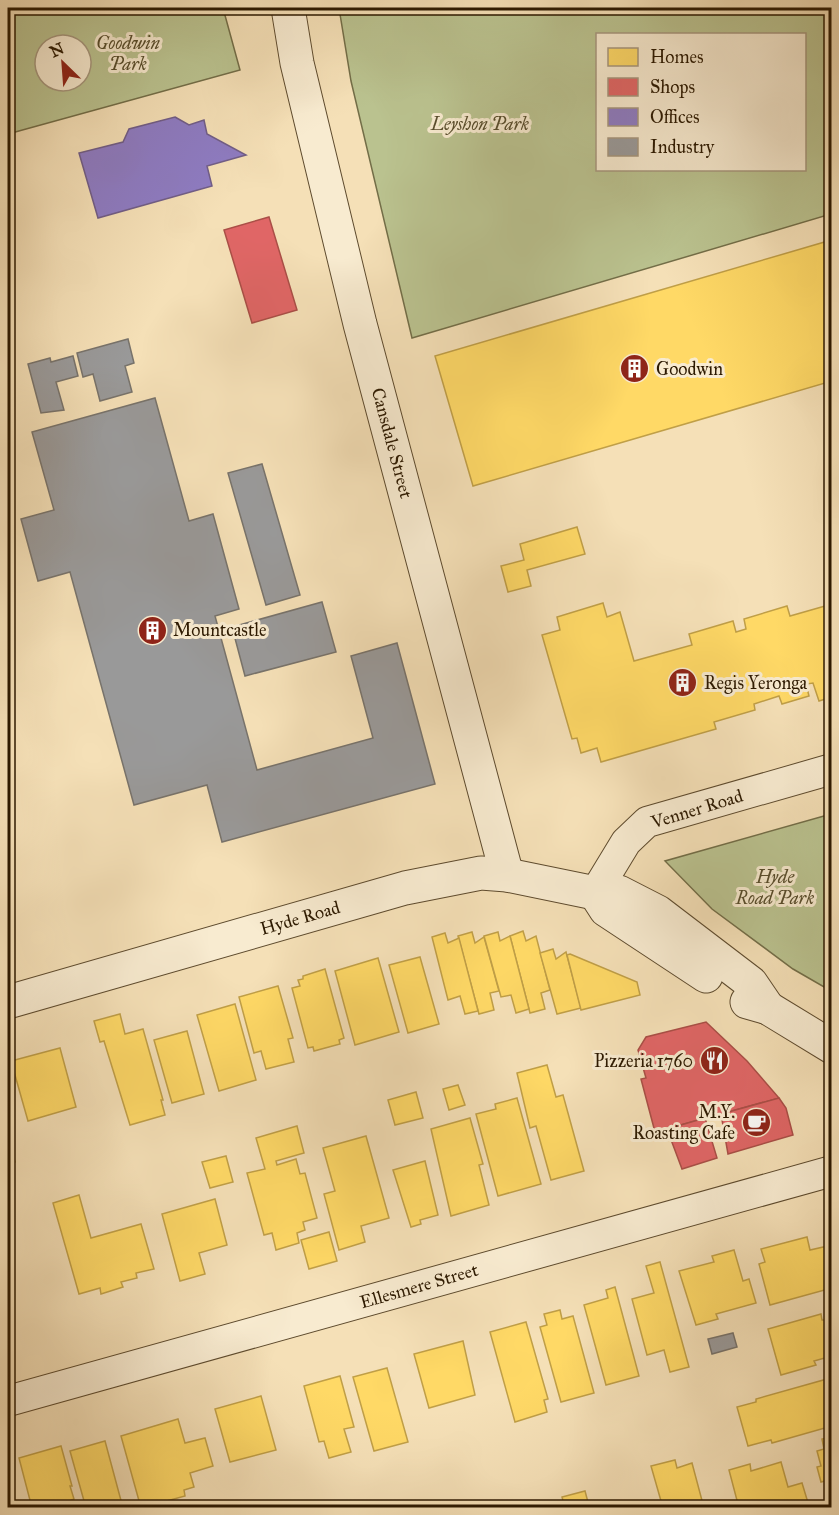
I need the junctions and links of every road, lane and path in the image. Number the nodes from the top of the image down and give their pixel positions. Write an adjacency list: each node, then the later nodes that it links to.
1 (288, 8): 3 (street, Cansdale Street)
2 (831, 769): 4 (street, Venner Road)
3 (507, 875): 4 (street, Hyde Road); 5 (street, Hyde Road)
4 (596, 893): 6 (street, Hyde Road)
5 (8, 1002)
6 (831, 1047)
7 (831, 1171): 8 (street, Ellesmere Street)
8 (8, 1401)

